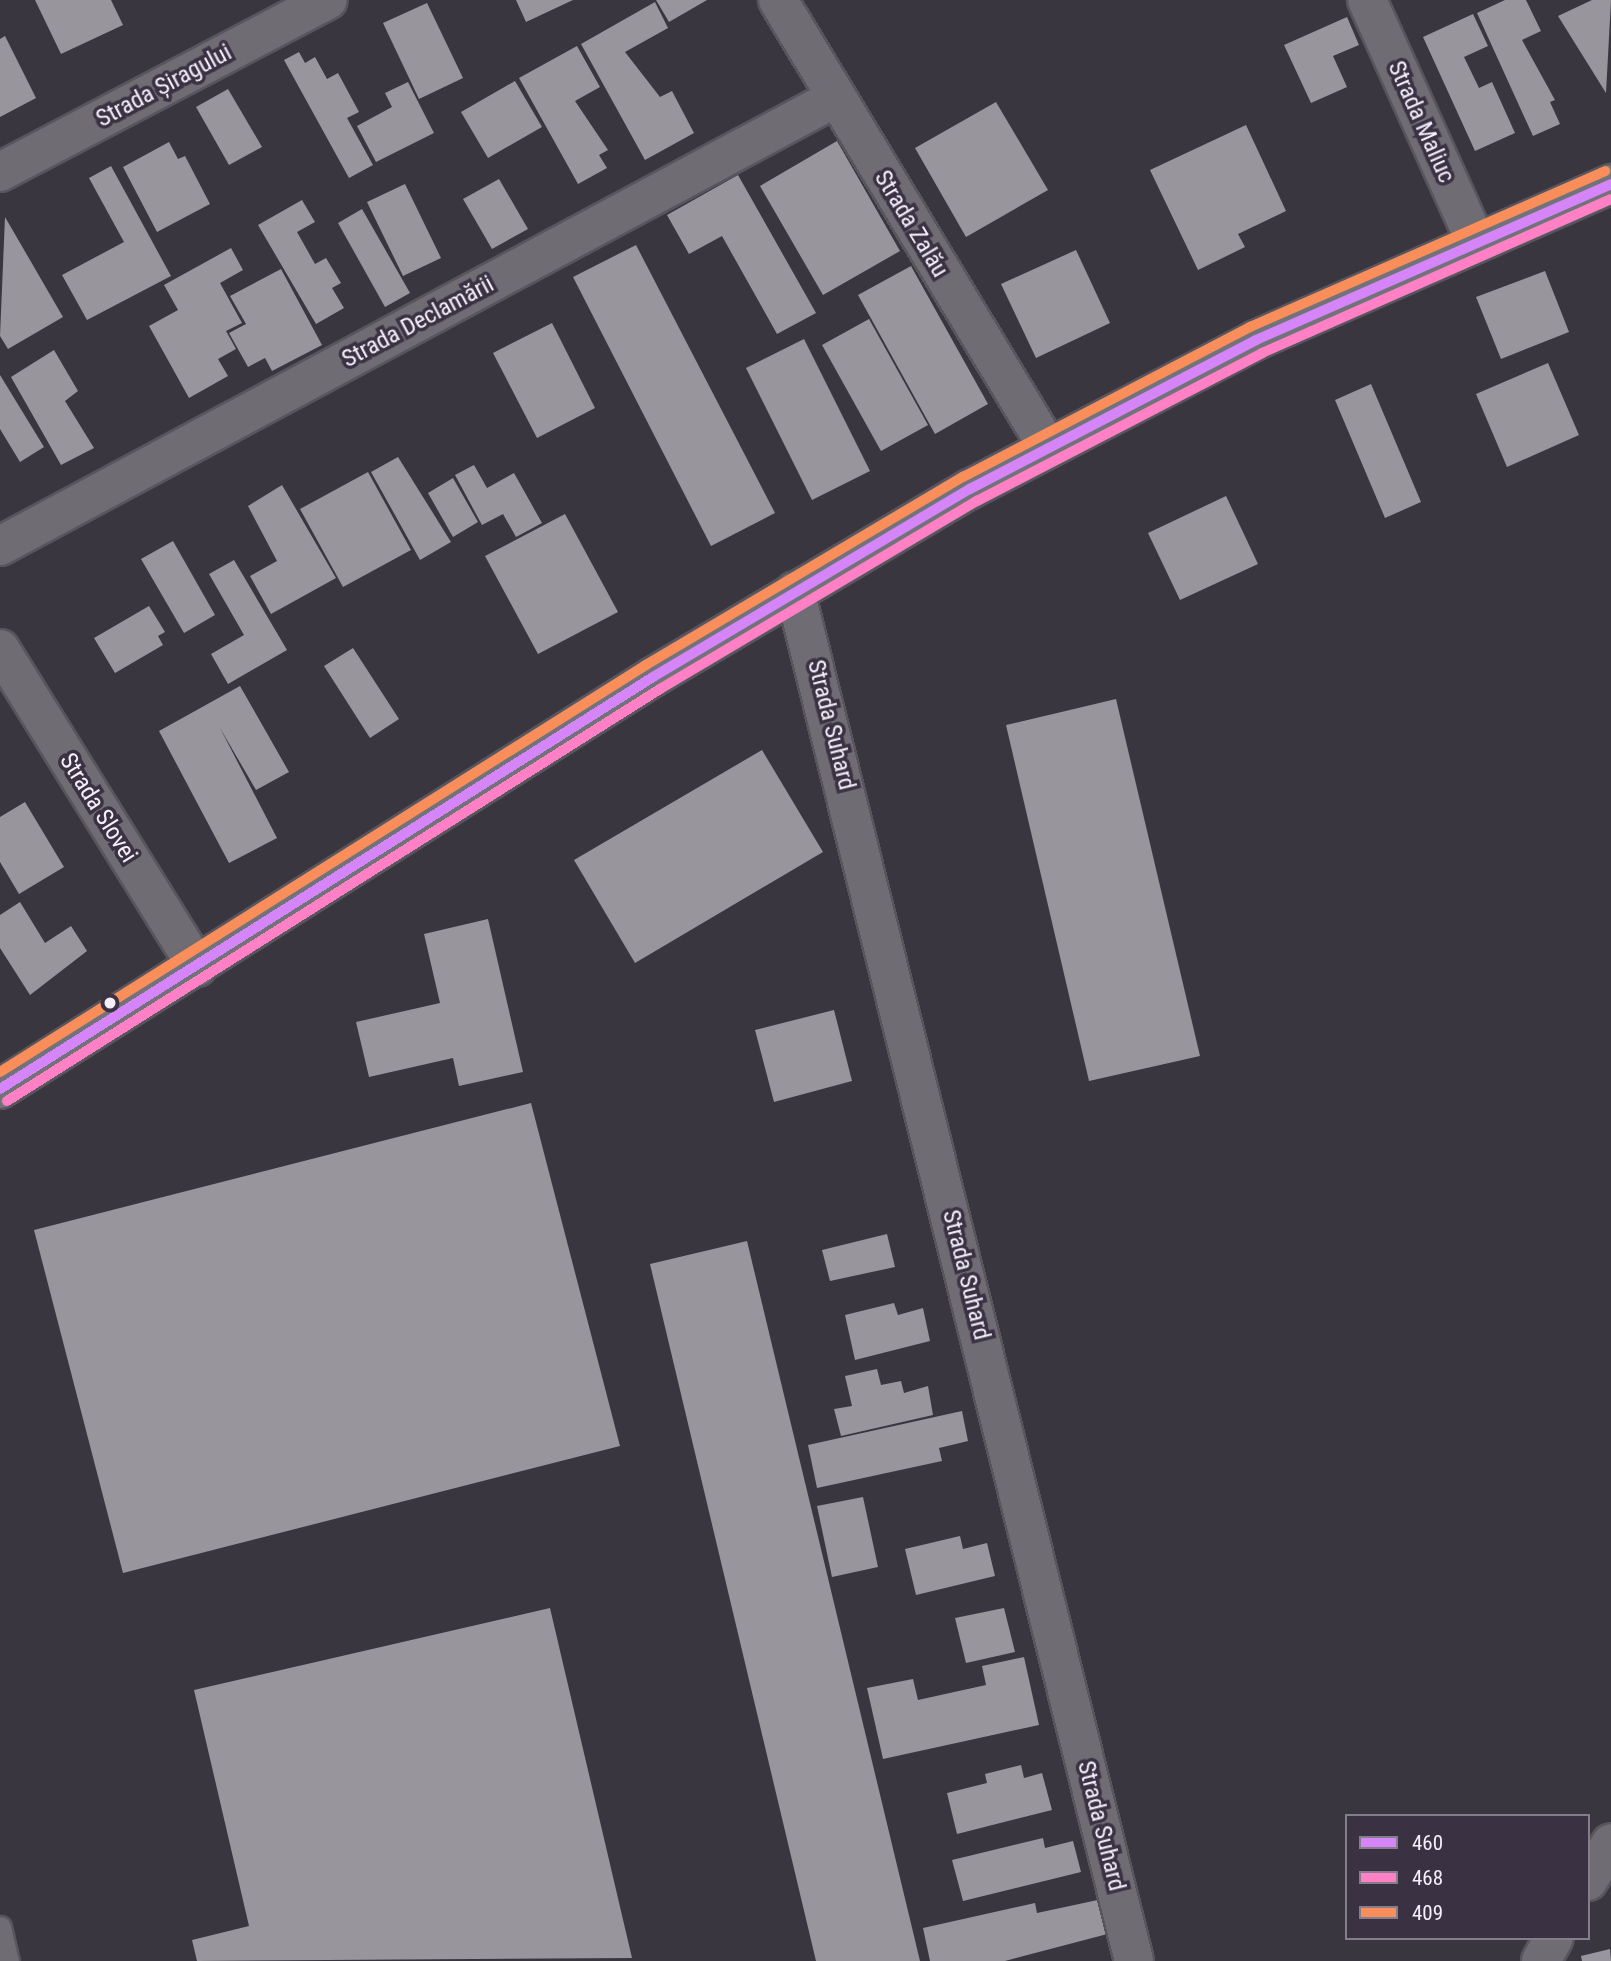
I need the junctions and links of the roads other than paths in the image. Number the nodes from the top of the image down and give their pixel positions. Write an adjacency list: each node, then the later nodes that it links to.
1 (328, 0): 5 (street, Strada Șiragului)
2 (778, 0): 4 (street, Strada Zalău)
3 (1367, 0): 7 (street, Strada Maliuc)
4 (835, 98): 8 (street, Strada Zalău); 9 (street, Strada Declamării)
5 (0, 172)
6 (1611, 184): 7 (main road)
7 (1476, 243): 8 (main road)
8 (1047, 446): 10 (main road)
9 (0, 546)
10 (795, 591): 12 (main road); 19 (street, Strada Suhard)
11 (0, 649): 12 (street, Strada Slovei)
12 (197, 967): 13 (main road)
13 (0, 1089)
14 (1611, 1843): 15 (street)
15 (1590, 1878)
16 (0, 1927): 18 (lane)
17 (1553, 1940): 20 (street)
18 (8, 1961)
19 (1134, 1961)
20 (1541, 1961)

